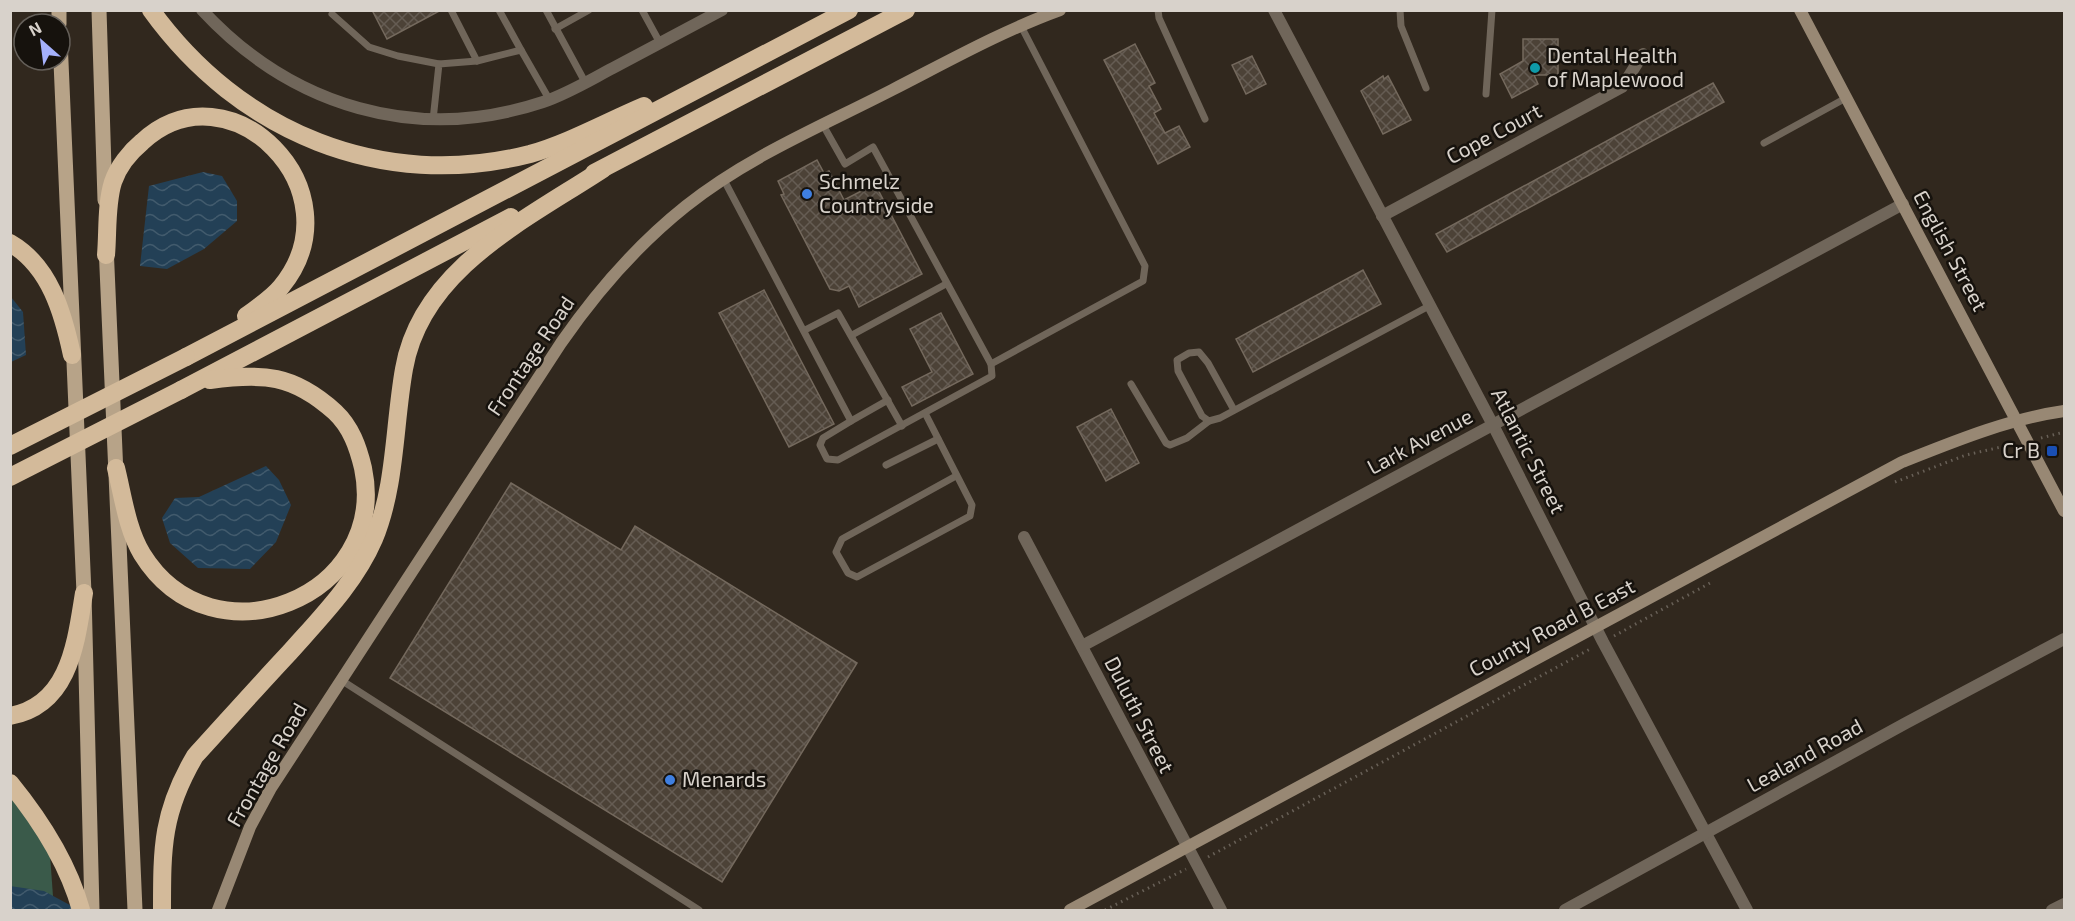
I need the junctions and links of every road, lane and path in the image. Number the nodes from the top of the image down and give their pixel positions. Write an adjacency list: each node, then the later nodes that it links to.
1 (99, 10): 44 (main road)
2 (151, 10): 28 (highway)
3 (202, 10): 36 (street)
4 (450, 10): 26 (lane)
5 (499, 10): 24 (lane)
6 (546, 10): 21 (lane)
7 (589, 10): 21 (lane)
8 (642, 10): 22 (lane)
9 (722, 10): 22 (street)
10 (839, 10): 23 (highway)
11 (849, 10): 23 (highway)
12 (1060, 10): 20 (street, Frontage Road)
13 (1158, 10): 35 (lane)
14 (1274, 10): 42 (street, Atlantic Street)
15 (1400, 10): 31 (lane)
16 (1492, 10): 32 (lane)
17 (1800, 10): 33 (street, English Street)
18 (906, 11): 39 (highway)
19 (332, 14): 27 (lane)
20 (1021, 26): 37 (street, Frontage Road); 51 (lane)
21 (555, 28): 30 (lane)
22 (660, 43): 30 (street)
23 (778, 48): 28 (highway)
24 (521, 50): 26 (lane); 34 (lane)
25 (1643, 54): 42 (street, Cope Court)
26 (477, 61): 27 (lane)
27 (439, 64): 36 (lane)
28 (745, 65): 50 (highway)
29 (61, 72): 49 (main road)
30 (585, 82): 34 (street)
31 (1426, 88)
32 (1486, 94)
33 (1846, 98): 38 (lane); 41 (street, English Street)
34 (549, 99): 36 (street)
35 (1205, 119)
36 (433, 120)
37 (823, 125): 40 (street, Frontage Road); 45 (lane)
38 (1764, 143)
39 (603, 169): 53 (highway); 90 (highway)
40 (724, 180): 47 (lane); 80 (street, Frontage Road)
41 (1902, 204): 58 (street, English Street); 61 (street, Lark Avenue)
42 (1382, 216): 46 (street, Atlantic Street)
43 (10, 243): 49 (highway)
44 (106, 255): 50 (highway); 68 (main road)
45 (946, 284): 48 (lane); 51 (lane)
46 (1430, 306): 55 (lane); 61 (street, Atlantic Street)
47 (805, 330): 48 (lane); 59 (lane)
48 (852, 335): 54 (lane)
49 (72, 355): 75 (main road)
50 (186, 357): 66 (highway, bridge)
51 (991, 364): 57 (lane)
52 (1131, 384): 60 (lane)
53 (188, 386): 68 (highway); 70 (highway, bridge)
54 (888, 400): 59 (lane); 62 (lane)
55 (1234, 411): 60 (lane); 60 (lane)
56 (2064, 411): 58 (street, County Road B East)
57 (925, 413): 62 (lane); 64 (lane)
58 (2018, 420): 65 (street, English Street); 76 (street, County Road B East)
59 (851, 421): 62 (lane)
60 (1209, 421)
61 (1493, 425): 76 (street, Atlantic Street); 79 (street, Lark Avenue)
62 (902, 426)
63 (2064, 432): 65 (path)
64 (938, 439): 67 (lane); 69 (lane)
65 (2028, 442): 71 (path); 72 (street, English Street)
66 (10, 446)
67 (886, 465)
68 (116, 468): 89 (main road)
69 (956, 476): 69 (lane)
70 (10, 477)
71 (1895, 483)
72 (2064, 511)
73 (1024, 537): 79 (street, Duluth Street)
74 (1712, 581): 78 (path)
75 (84, 593): 81 (highway); 88 (main road)
76 (1596, 626): 78 (street, Atlantic Street); 84 (street, County Road B East)
77 (2064, 639): 83 (street, Lealand Road)
78 (1603, 642): 83 (street, Atlantic Street); 85 (path)
79 (1082, 646): 84 (street, Duluth Street)
80 (340, 680): 91 (street, Frontage Road); 92 (lane)
81 (10, 716)
82 (10, 783): 87 (highway)
83 (1705, 834): 96 (street, Lealand Road); 97 (street, Atlantic Street)
84 (1186, 848): 85 (street, Duluth Street); 93 (street, County Road B East)
85 (1195, 864): 94 (path); 95 (street, Duluth Street)
86 (2064, 904): 98 (street)
87 (81, 910)
88 (92, 910)
89 (135, 910)
90 (162, 910)
91 (218, 910)
92 (699, 910)
93 (1070, 910)
94 (1105, 910)
95 (1221, 910)
96 (1565, 910)
97 (1747, 910)
98 (2052, 910)

